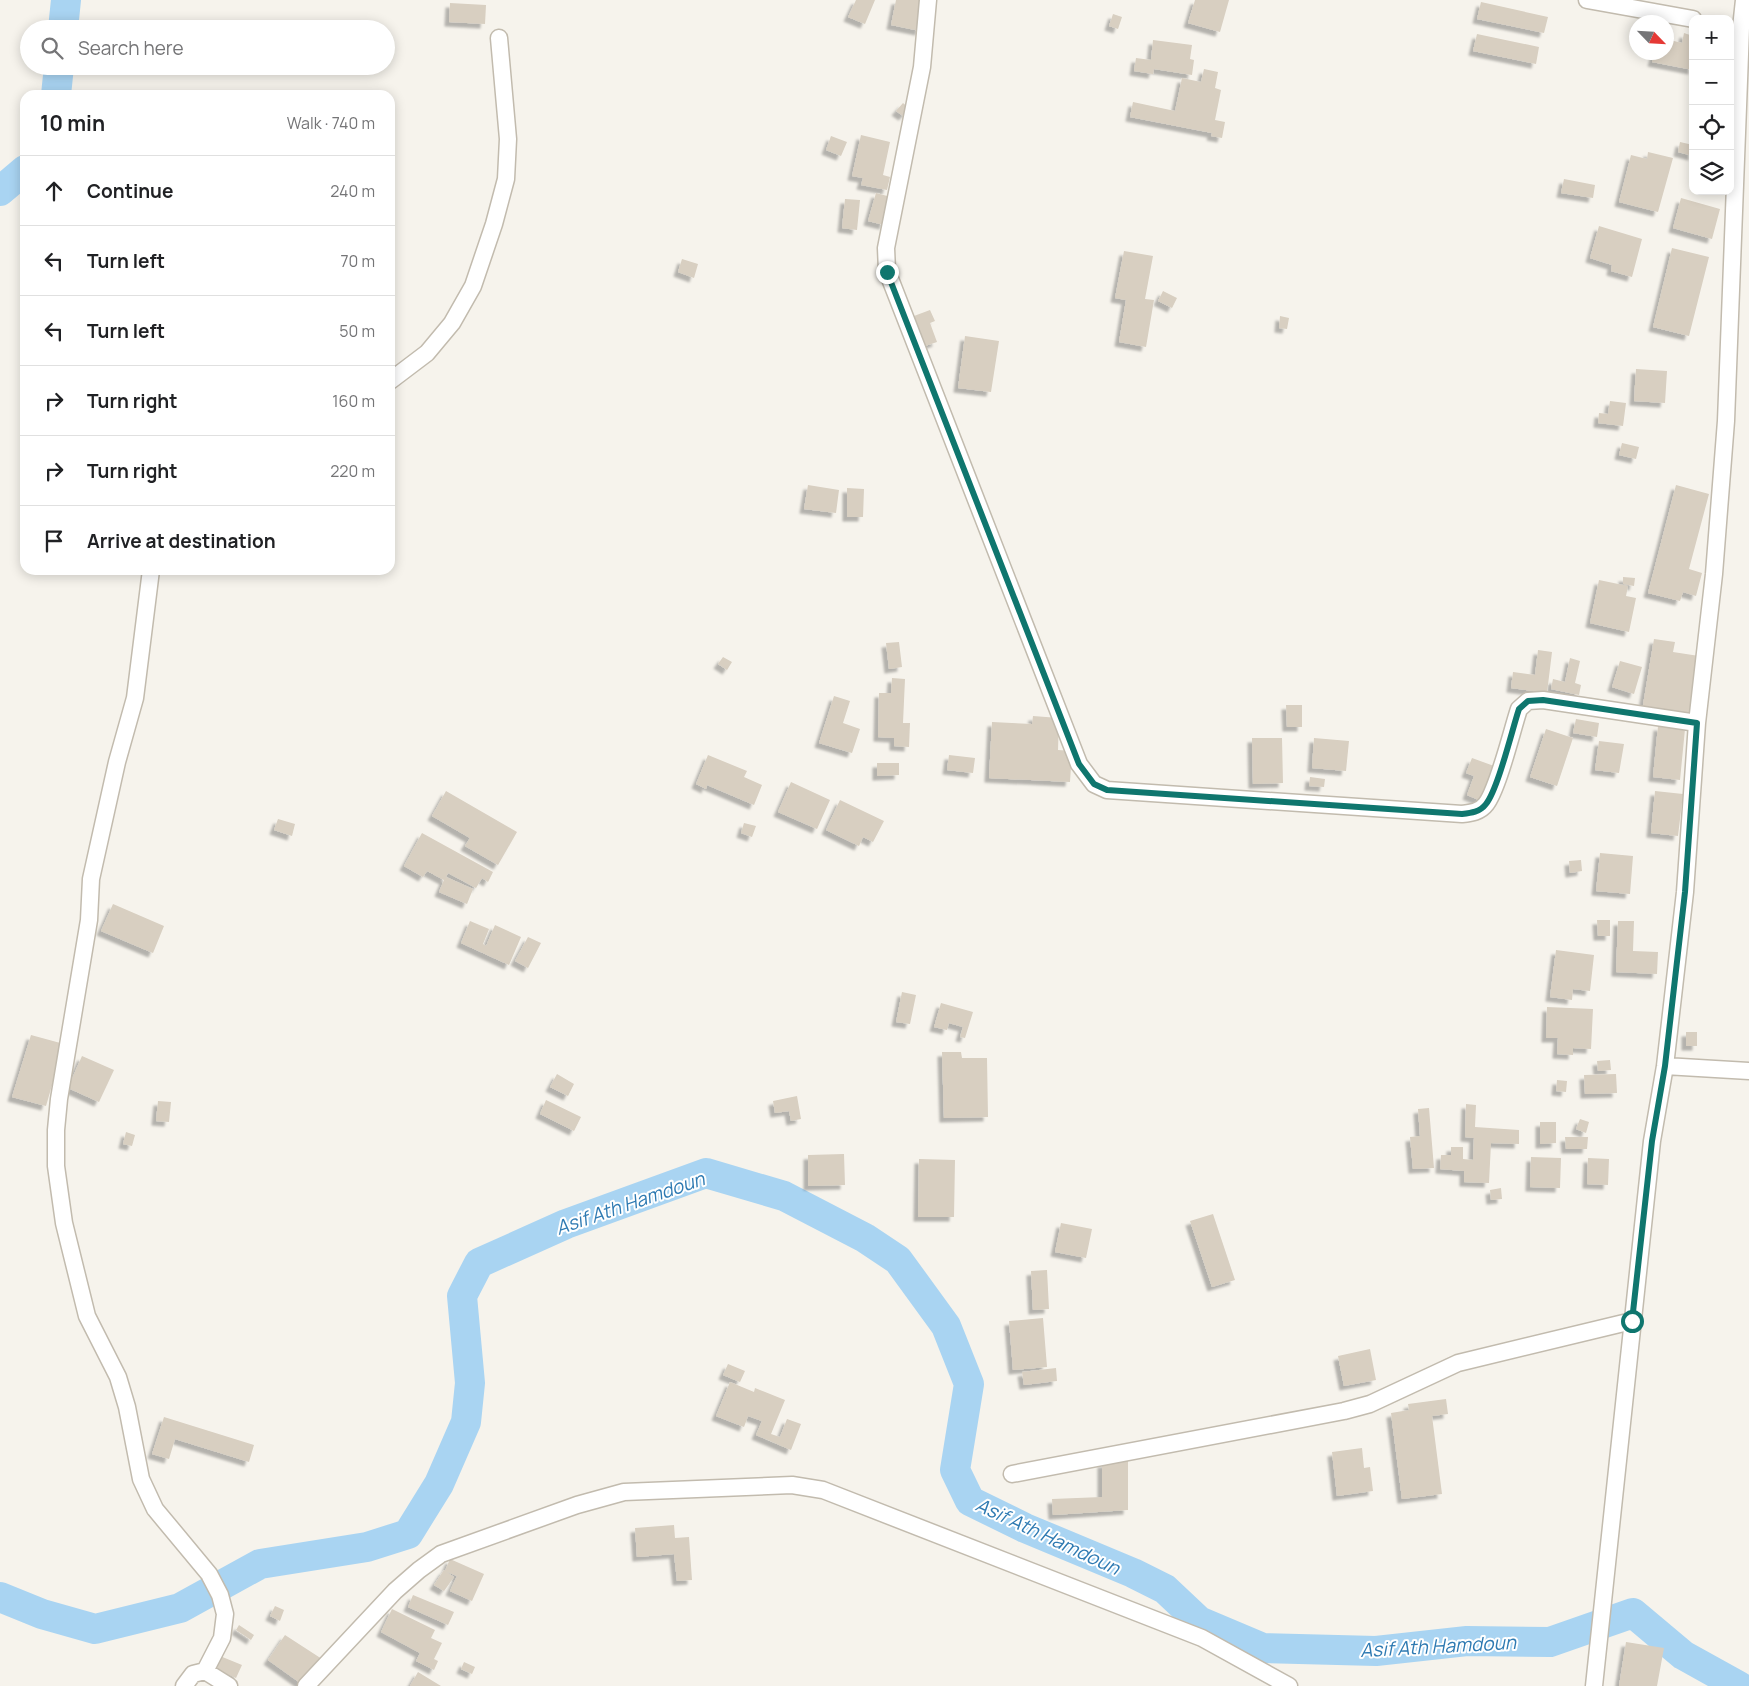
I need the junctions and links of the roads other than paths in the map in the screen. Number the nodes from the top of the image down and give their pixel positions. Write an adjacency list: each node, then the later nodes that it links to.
1 (928, 0): 9 (street)
2 (1587, 0): 4 (street)
3 (1744, 0): 5 (street)
4 (1689, 18)
5 (1735, 27): 9 (street)
6 (499, 38): 7 (street)
7 (395, 377)
8 (150, 575): 14 (street)
9 (1697, 723): 10 (street)
10 (1665, 1066): 11 (street); 12 (street)
11 (1749, 1071)
12 (1632, 1321): 13 (street); 19 (street)
13 (1012, 1474)
14 (205, 1671): 15 (street); 16 (street)
15 (184, 1686)
16 (230, 1686)
17 (306, 1686): 18 (street)
18 (1289, 1686)
19 (1594, 1686)

